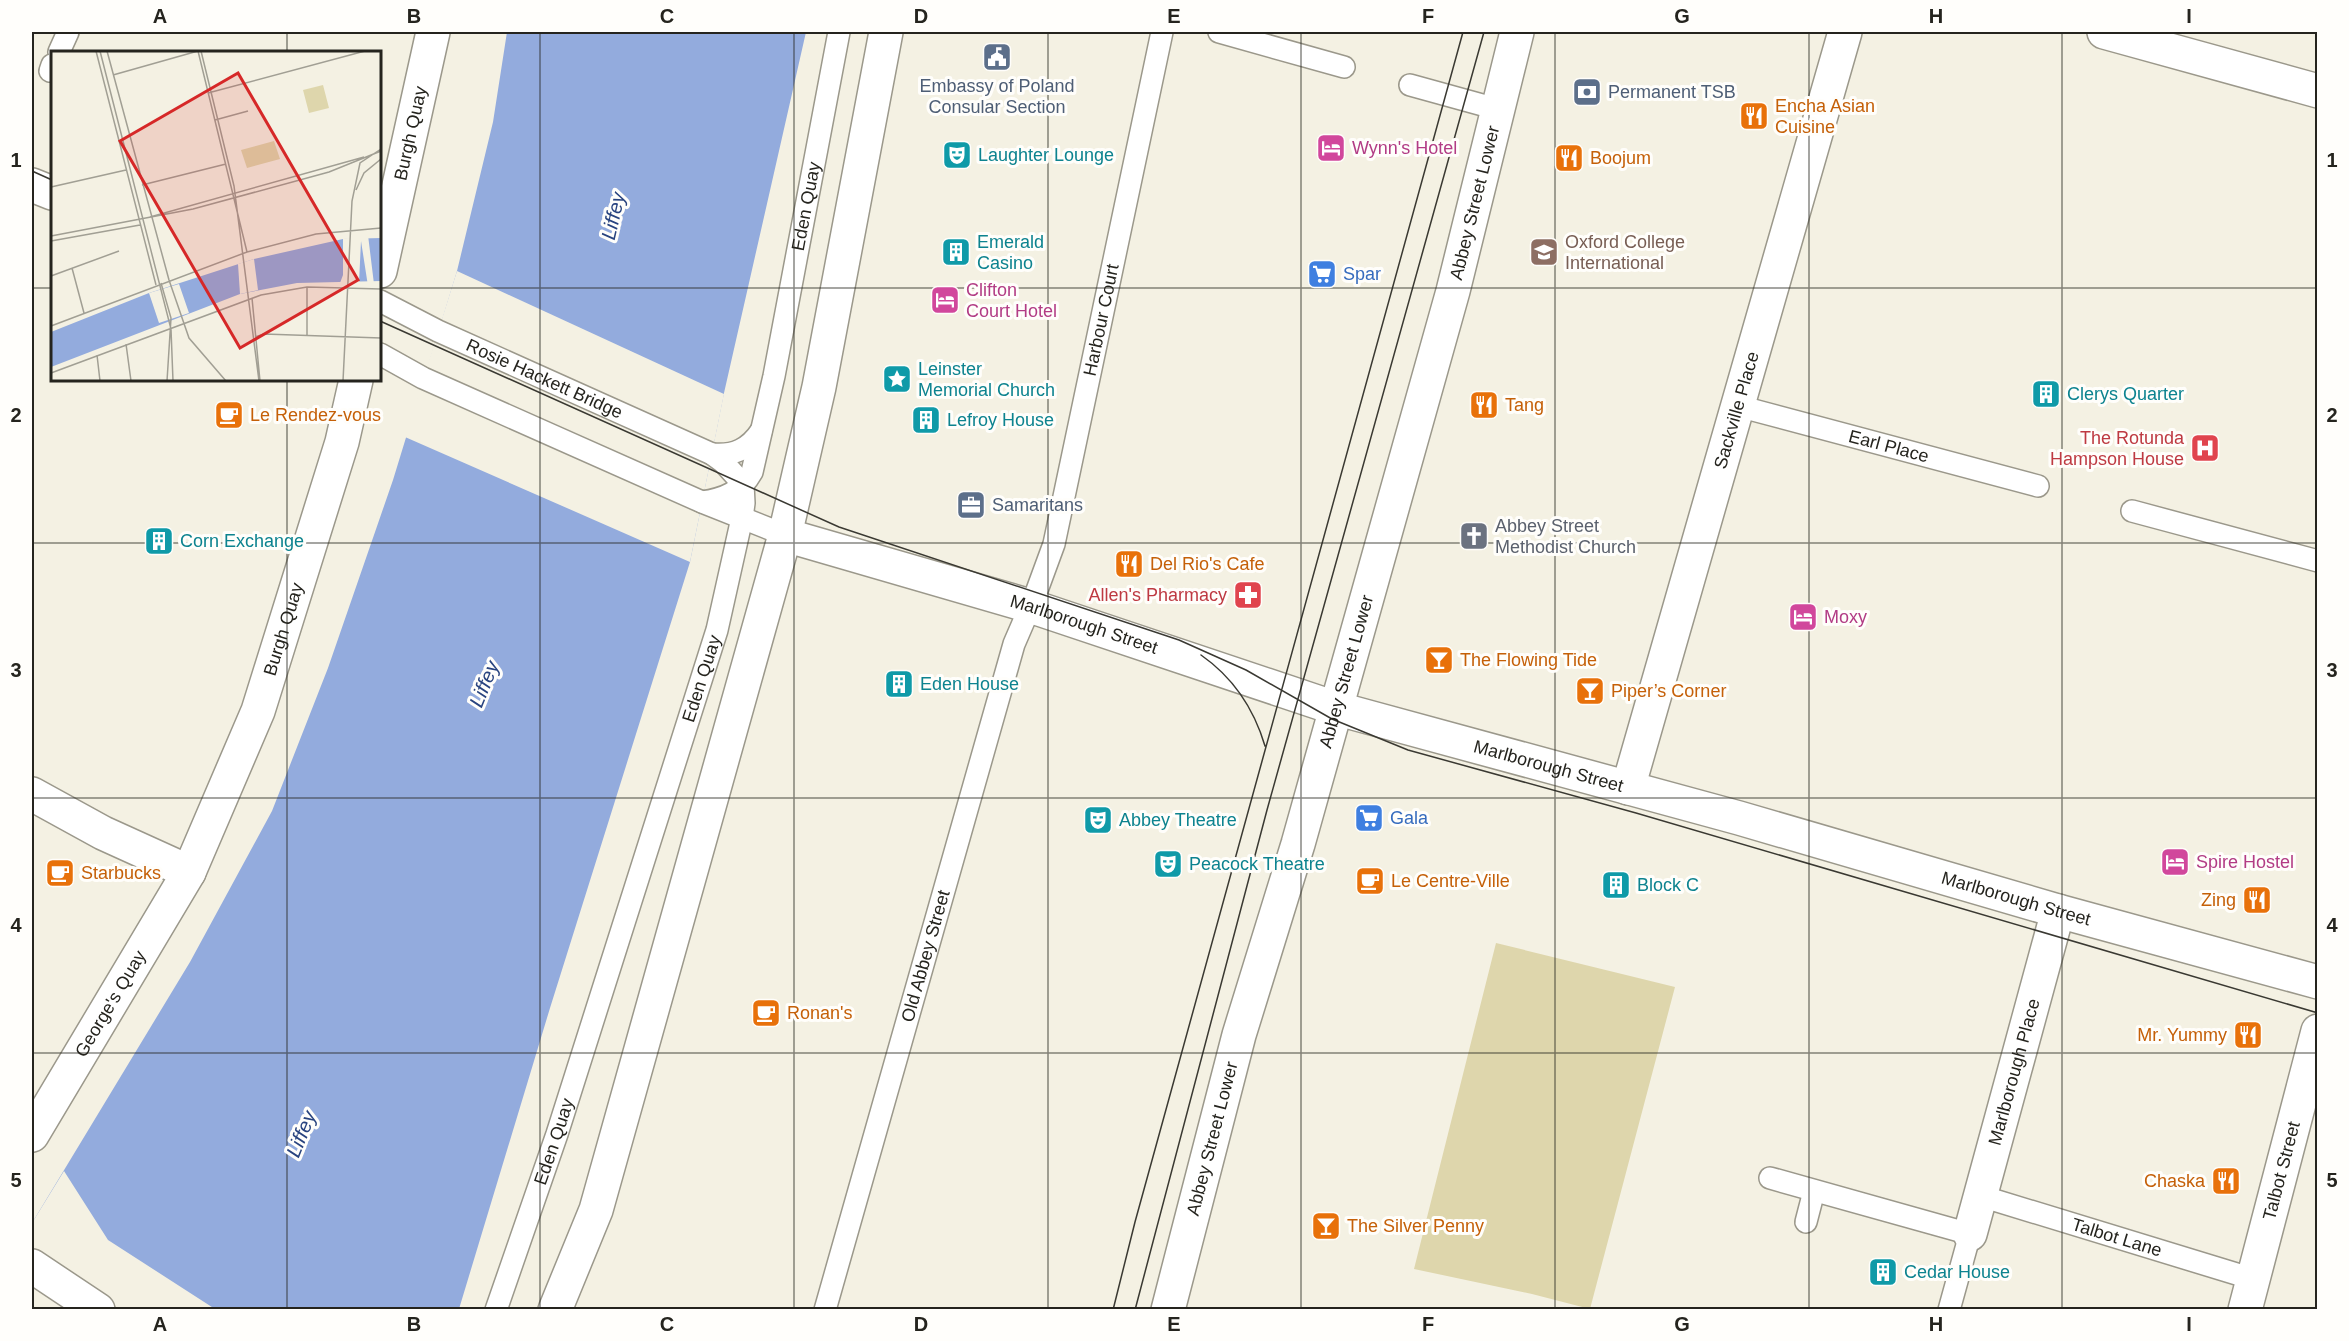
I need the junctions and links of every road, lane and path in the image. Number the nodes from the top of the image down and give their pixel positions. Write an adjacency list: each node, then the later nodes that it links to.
1 (68, 32): 10 (lane)
2 (434, 32): 17 (street, Burgh Quay)
3 (839, 32): 22 (lane, Eden Quay)
4 (886, 32): 29 (street)
5 (1162, 32): 31 (lane, Harbour Court)
6 (1219, 32): 11 (lane)
7 (1517, 32): 14 (street, Abbey Street Lower)
8 (1845, 32): 21 (street, Sackville Place)
9 (2104, 32): 13 (street)
10 (59, 51)
11 (1344, 67)
12 (1410, 85): 14 (lane)
13 (2318, 91)
14 (1497, 109): 32 (street, Abbey Street Lower)
15 (32, 185): 16 (street)
16 (51, 193)
17 (381, 267)
18 (381, 301): 23 (lane, Rosie Hackett Bridge)
19 (381, 355): 26 (lane)
20 (356, 381): 35 (street, Burgh Quay)
21 (1738, 406): 25 (lane, Earl Place); 33 (street, Sackville Place)
22 (762, 430): 23 (lane); 24 (lane, Eden Quay)
23 (711, 454): 24 (lane, Rosie Hackett Bridge)
24 (743, 484): 26 (lane); 28 (lane, Eden Quay)
25 (2038, 486)
26 (702, 502): 28 (lane)
27 (2132, 511): 30 (lane)
28 (742, 519): 29 (lane); 48 (lane, Eden Quay)
29 (785, 534): 31 (street, Marlborough Street); 49 (street)
30 (2318, 561)
31 (1030, 606): 32 (street, Marlborough Street); 50 (lane, Old Abbey Street)
32 (1335, 708): 33 (street, Marlborough Street); 51 (street, Abbey Street Lower)
33 (1628, 788): 36 (street, Marlborough Street)
34 (32, 794): 35 (street)
35 (189, 872): 39 (street, George's Quay)
36 (2058, 911): 37 (street, Marlborough Street); 42 (street, Marlborough Place)
37 (2318, 982)
38 (2318, 1031): 46 (street, Talbot Street)
39 (32, 1135)
40 (1770, 1178): 41 (lane)
41 (1814, 1191): 43 (lane); 44 (lane)
42 (1981, 1196): 44 (street, Marlborough Place); 46 (lane, Talbot Lane)
43 (1806, 1222)
44 (1970, 1234): 52 (lane)
45 (32, 1266): 47 (street)
46 (2249, 1294)
47 (98, 1310)
48 (496, 1310)
49 (555, 1310)
50 (825, 1310)
51 (1168, 1310)
52 (1949, 1310)

